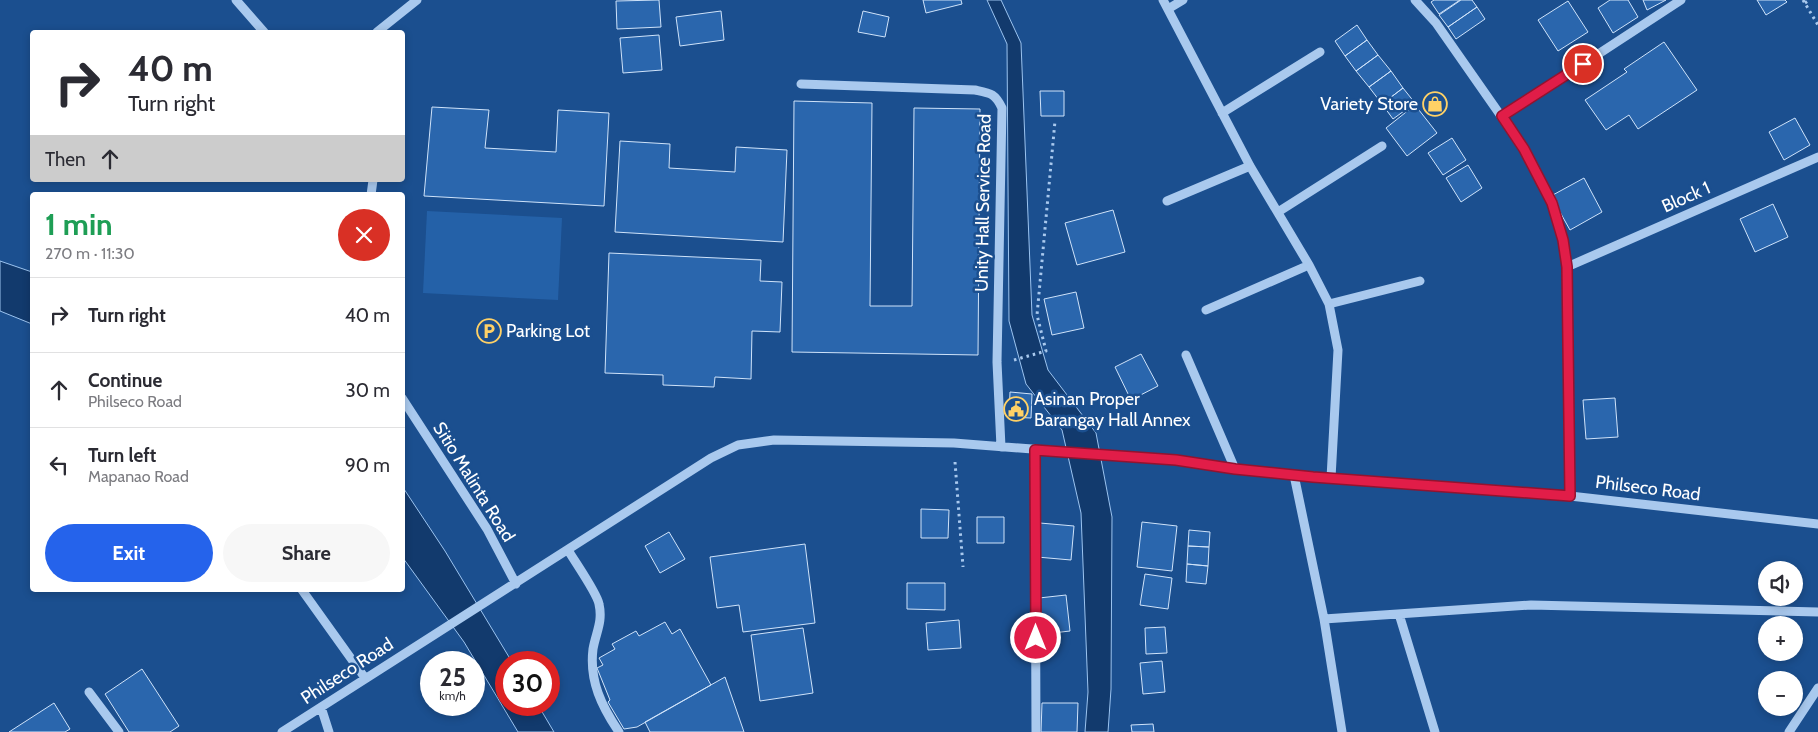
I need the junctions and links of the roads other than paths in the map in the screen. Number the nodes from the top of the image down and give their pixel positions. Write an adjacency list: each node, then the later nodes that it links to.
1 (236, 0): 8 (street)
2 (417, 0): 9 (street)
3 (1163, 0): 7 (street)
4 (1183, 0): 7 (street)
5 (1415, 0): 13 (street)
6 (1682, 0): 13 (street)
7 (1168, 10): 12 (street)
8 (262, 30)
9 (380, 30)
10 (1320, 52): 12 (street)
11 (801, 84): 26 (street, Unity Hall Service Road)
12 (1222, 113): 16 (street)
13 (1502, 116): 20 (street)
14 (1382, 146): 18 (street)
15 (1818, 157): 20 (street, Block 1)
16 (1250, 166): 17 (street); 18 (street)
17 (1167, 201)
18 (1278, 212): 19 (street)
19 (1310, 265): 22 (street); 23 (street)
20 (1567, 267): 31 (street)
21 (1420, 281): 22 (street)
22 (1329, 304): 30 (street)
23 (1206, 310)
24 (1186, 355): 28 (street)
25 (405, 403): 34 (street, Sitio Malinta Road)
26 (1001, 446): 27 (street, Philseco Road); 33 (street, Philseco Road)
27 (1035, 450): 28 (street, Philseco Road); 47 (street)
28 (1235, 469): 29 (street, Philseco Road)
29 (1294, 475): 30 (street, Philseco Road); 38 (street)
30 (1331, 478): 31 (street, Philseco Road)
31 (1570, 496): 32 (street, Philseco Road)
32 (1818, 524)
33 (568, 550): 34 (street, Philseco Road); 46 (street)
34 (516, 584): 39 (street, Philseco Road)
35 (303, 592): 39 (street)
36 (1818, 612): 37 (street)
37 (1399, 614): 38 (street); 49 (street)
38 (1324, 619): 48 (street)
39 (365, 678): 42 (street, Philseco Road)
40 (1818, 688): 50 (street)
41 (89, 692): 43 (street)
42 (321, 707): 44 (street, Philseco Road); 45 (street)
43 (119, 732)
44 (282, 732)
45 (329, 732)
46 (619, 732)
47 (1036, 732)
48 (1342, 732)
49 (1435, 732)
50 (1789, 732)

